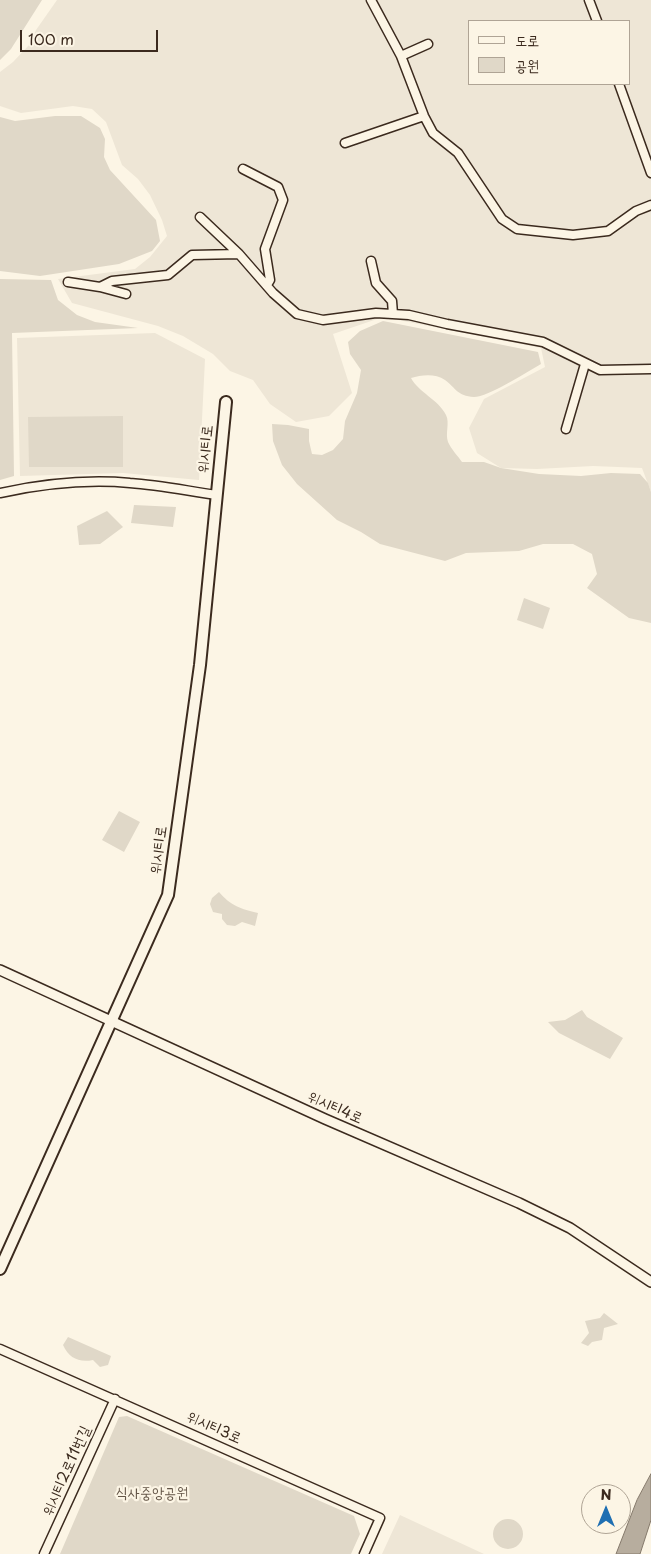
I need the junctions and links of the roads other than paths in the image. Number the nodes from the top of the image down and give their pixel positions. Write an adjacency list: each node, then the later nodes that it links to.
1 (371, 0): 5 (street)
2 (589, 0): 3 (street)
3 (597, 20)
4 (428, 44): 5 (street)
5 (401, 56): 7 (street)
6 (619, 85): 10 (street)
7 (424, 116): 8 (street); 11 (street)
8 (344, 143)
9 (243, 169): 16 (street)
10 (651, 173)
11 (651, 205)
12 (200, 217): 13 (street)
13 (239, 254): 16 (street); 17 (street)
14 (371, 261): 19 (street)
15 (68, 282): 17 (street)
16 (267, 286): 19 (street)
17 (100, 287): 18 (street)
18 (126, 294)
19 (393, 314): 20 (street)
20 (585, 364): 21 (street); 23 (street)
21 (651, 369)
22 (226, 402): 25 (main road, 위시티로)
23 (566, 428)
24 (0, 493): 25 (street)
25 (217, 494): 27 (main road, 위시티로)
26 (0, 970): 27 (street, 위시티4로)
27 (113, 1021): 28 (main road, 위시티로); 29 (street, 위시티4로)
28 (0, 1269)
29 (651, 1282)
30 (0, 1349): 31 (street, 위시티3로)
31 (115, 1399): 32 (street, 위시티2로11번길); 33 (street, 위시티3로)
32 (44, 1554)
33 (364, 1554)

